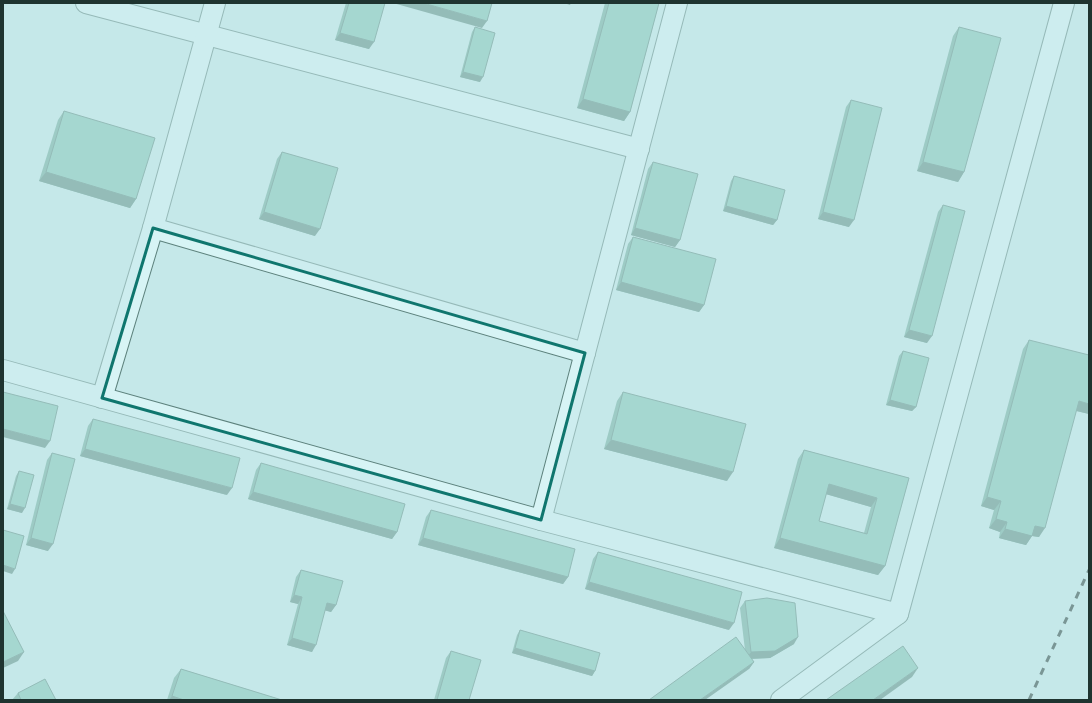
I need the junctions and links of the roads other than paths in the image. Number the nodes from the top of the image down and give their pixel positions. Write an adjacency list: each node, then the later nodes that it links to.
1 (86, 3): 5 (street)
2 (215, 3): 5 (street)
3 (677, 3): 6 (street)
4 (1064, 3): 12 (street)
5 (206, 35): 6 (street); 7 (street)
6 (639, 149): 8 (street)
7 (153, 228): 8 (street); 10 (street)
8 (585, 353): 11 (street)
9 (3, 370): 10 (street)
10 (102, 398): 11 (street)
11 (541, 520): 12 (street)
12 (898, 614): 13 (street)
13 (781, 700)

